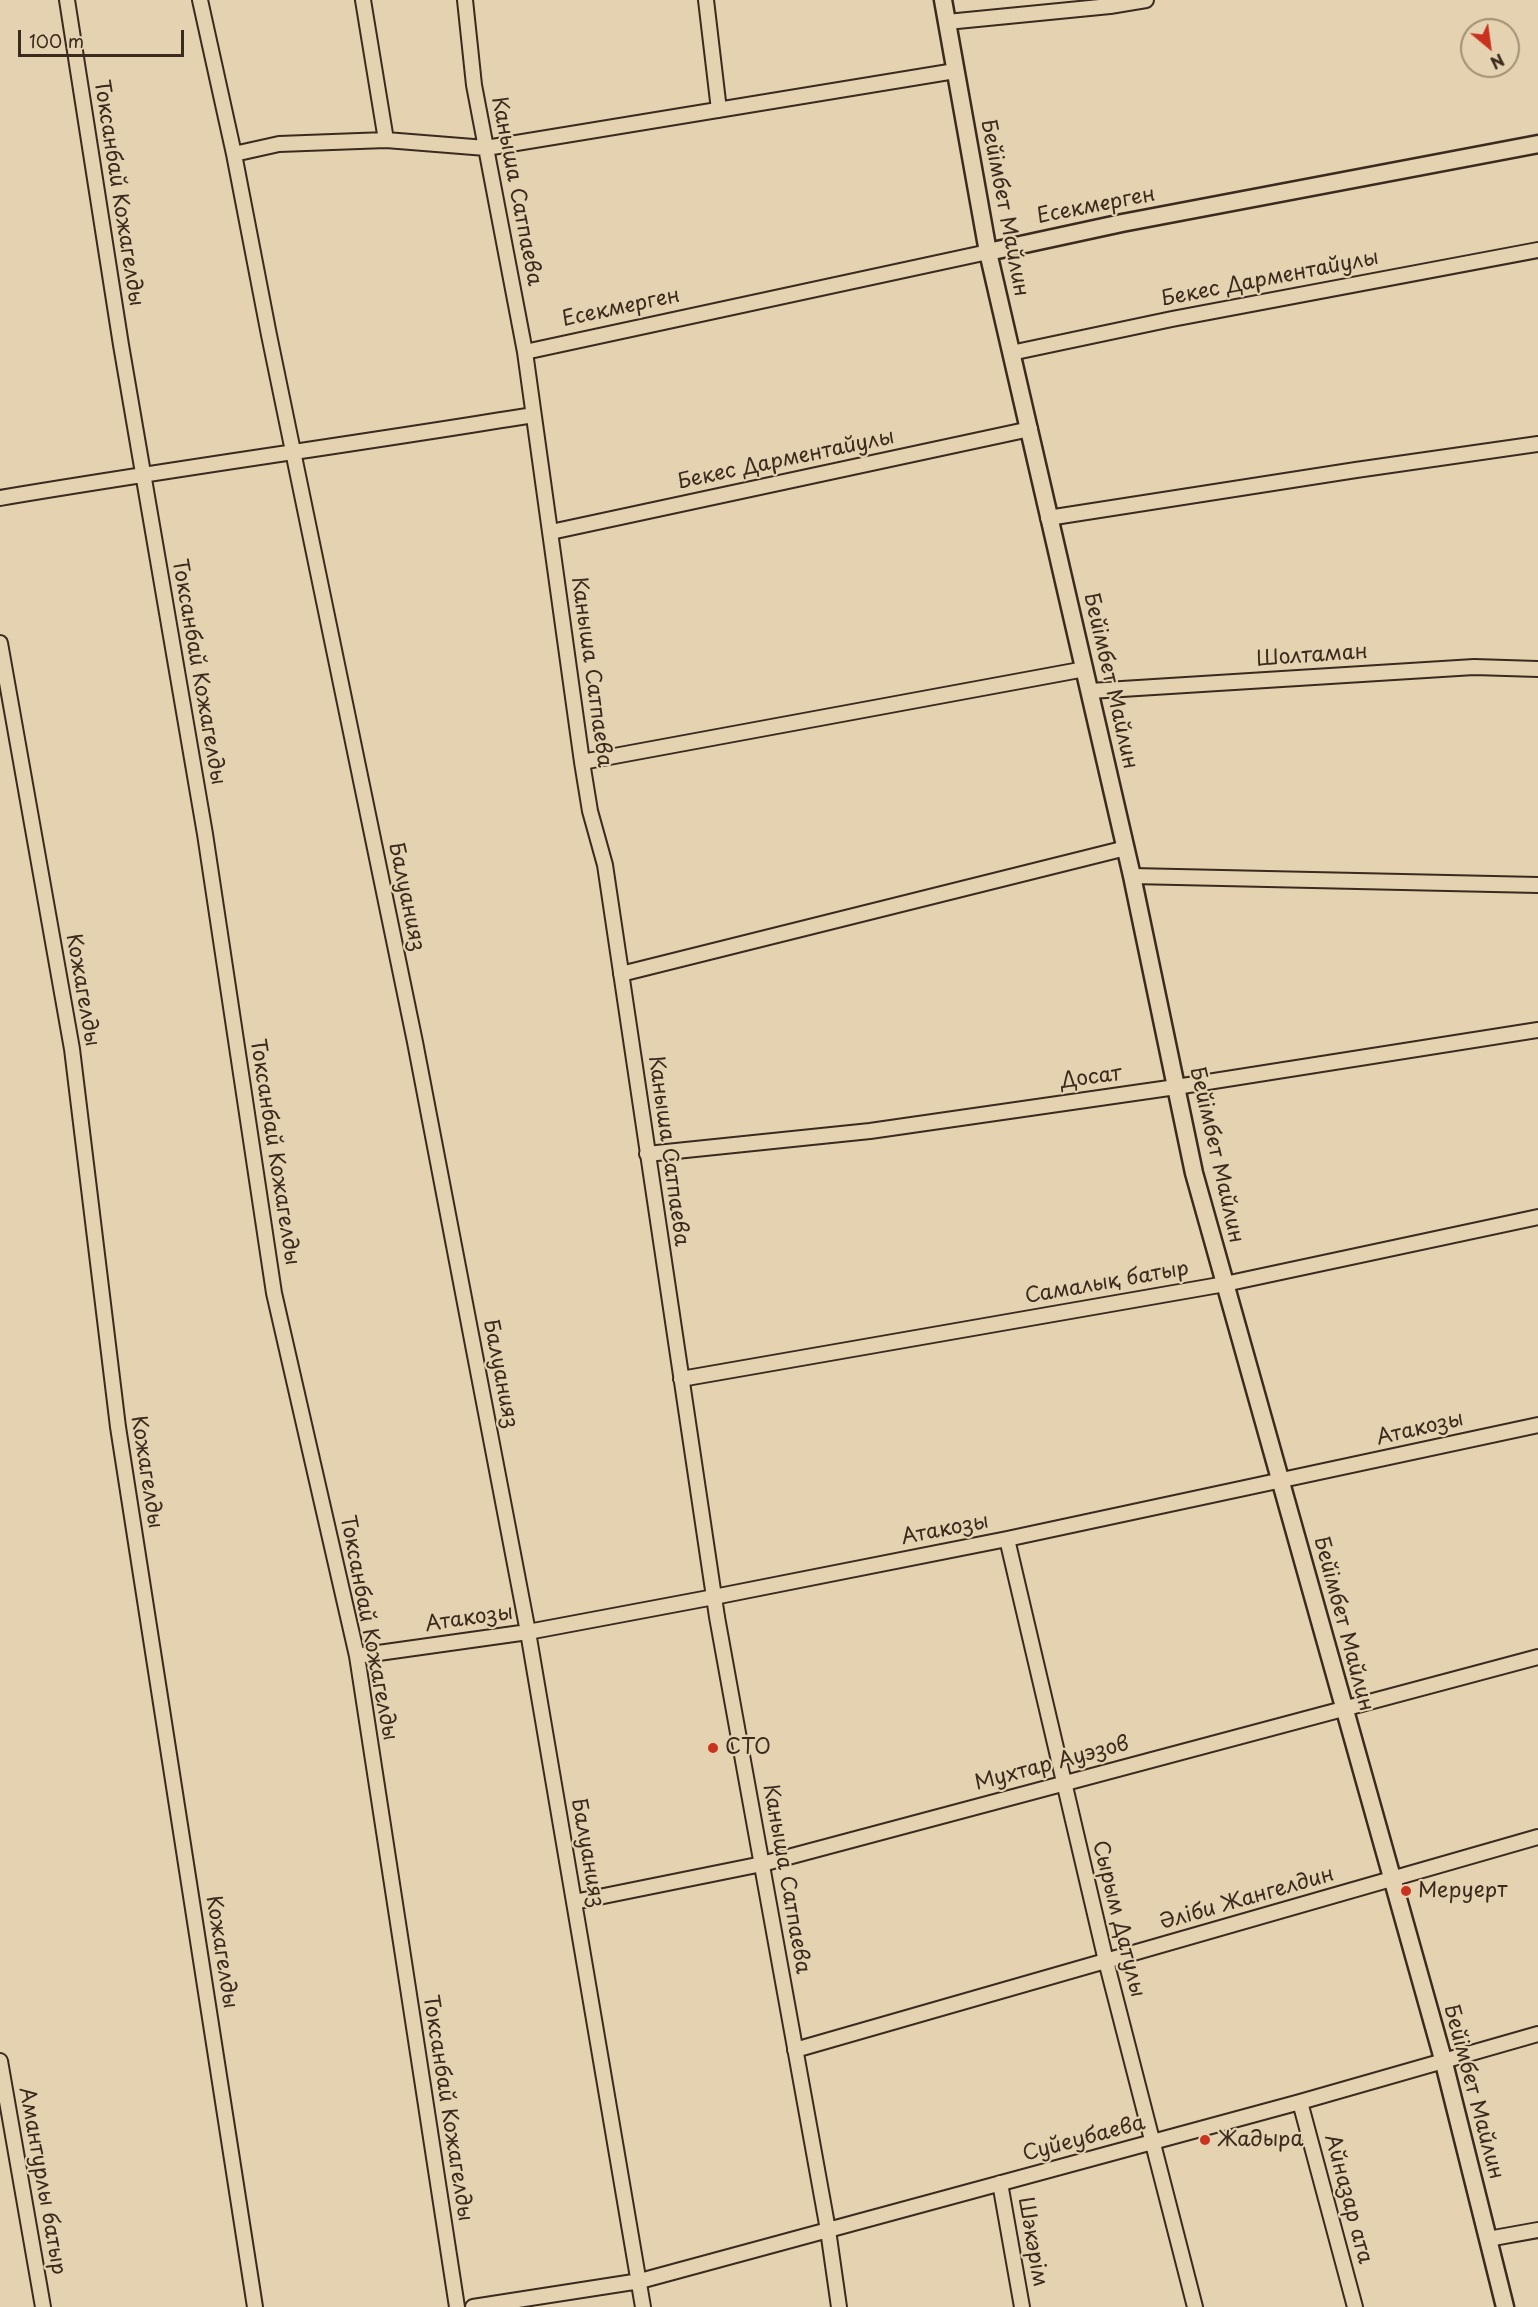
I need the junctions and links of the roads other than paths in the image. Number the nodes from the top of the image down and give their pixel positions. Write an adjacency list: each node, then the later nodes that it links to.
1 (67, 0): 24 (street, Токсанбай Кожагелды)
2 (200, 0): 15 (street)
3 (363, 0): 12 (street)
4 (465, 0): 14 (street, Каныша Сатпаева)
5 (705, 0): 11 (street)
6 (943, 0): 9 (street, Бейімбет Майлин)
7 (1146, 0): 8 (street)
8 (1110, 3): 9 (street)
9 (947, 22): 10 (street, Бейімбет Майлин)
10 (955, 71): 11 (street); 17 (street, Бейімбет Майлин)
11 (719, 110): 14 (street)
12 (386, 140): 14 (street); 15 (street)
13 (1538, 144): 17 (street, Eсекмерген)
14 (486, 148): 18 (street, Каныша Сатпаева)
15 (234, 154): 23 (street, Балуанияз)
16 (1538, 249): 19 (street, Бекес Дарментайулы)
17 (988, 252): 18 (street, Eсекмерген); 19 (street, Бейімбет Майлин)
18 (525, 352): 20 (street, Каныша Сатпаева)
19 (1011, 353): 21 (street, Бейімбет Майлин)
20 (533, 415): 23 (street); 27 (street, Каныша Сатпаева)
21 (1030, 429): 26 (street, Бейімбет Майлин); 27 (street, Бекес Дарментайулы)
22 (1538, 444): 26 (street)
23 (293, 454): 24 (street); 47 (street, Балуанияз)
24 (144, 474): 25 (street); 48 (street, Токсанбай Кожагелды)
25 (0, 498)
26 (1048, 518): 29 (street, Бейімбет Майлин)
27 (551, 532): 32 (street, Каныша Сатпаева)
28 (0, 643): 69 (street, Кожагелды)
29 (1085, 669): 31 (street, Бейімбет Майлин); 32 (street)
30 (1538, 669): 31 (street, Шолтаман)
31 (1090, 691): 33 (street, Бейімбет Майлин)
32 (582, 762): 36 (street, Каныша Сатпаева)
33 (1126, 848): 34 (street, Бейімбет Майлин); 36 (street)
34 (1132, 876): 35 (street); 38 (street, Бейімбет Майлин)
35 (1538, 885)
36 (621, 974): 39 (street, Каныша Сатпаева)
37 (1538, 1030): 38 (street, Досат)
38 (1176, 1087): 39 (street, Досат); 41 (street, Бейімбет Майлин)
39 (647, 1154): 42 (street, Каныша Сатпаева)
40 (1538, 1217): 41 (street, Самалық батыр)
41 (1225, 1284): 42 (street, Самалық батыр); 44 (street, Бейімбет Майлин)
42 (681, 1379): 46 (street, Каныша Сатпаева)
43 (1538, 1425): 44 (street, Атакозы)
44 (1280, 1481): 45 (street, Атакозы); 50 (street, Бейімбет Майлин)
45 (1007, 1539): 46 (street, Атакозы); 51 (street, Сырым Датулы)
46 (714, 1598): 47 (street, Атакозы); 53 (street, Каныша Сатпаева)
47 (528, 1632): 48 (street, Атакозы); 55 (street, Балуанияз)
48 (357, 1656): 70 (street, Токсанбай Кожагелды)
49 (1538, 1657): 50 (street, Мухтар Ауэзов)
50 (1343, 1708): 51 (street, Мухтар Ауэзов); 54 (street, Бейімбет Майлин)
51 (1064, 1783): 53 (street, Мухтар Ауэзов); 56 (street, Сырым Датулы)
52 (1538, 1837): 54 (street, Әліби Жангелдин)
53 (762, 1864): 55 (street, Мухтар Ауэзов); 58 (street, Каныша Сатпаева)
54 (1391, 1880): 56 (street, Әліби Жангелдин); 59 (street, Бейімбет Майлин)
55 (574, 1902): 67 (street, Балуанияз)
56 (1106, 1961): 58 (street, Әліби Жангелдин); 62 (street, Сырым Датулы)
57 (1538, 2034): 59 (street, Суйеубаева)
58 (795, 2050): 64 (street, Каныша Сатпаева)
59 (1443, 2060): 61 (street, Суйеубаева); 66 (street, Бейімбет Майлин)
60 (0, 2061): 68 (street, Амантурлы батыр)
61 (1300, 2102): 62 (street, Суйеубаева); 76 (street, Айназар ата)
62 (1152, 2142): 63 (street, Суйеубаева); 75 (street, Сырым Датулы)
63 (1000, 2183): 64 (street, Суйеубаева); 74 (street, Шәкәрім)
64 (828, 2230): 67 (street, Суйеубаева); 73 (street, Каныша Сатпаева)
65 (1538, 2230): 66 (street)
66 (1488, 2239): 77 (street, Бейімбет Майлин)
67 (640, 2281): 71 (street, Суйеубаева); 72 (street, Балуанияз)
68 (43, 2307)
69 (255, 2307)
70 (457, 2307)
71 (473, 2307)
72 (644, 2307)
73 (839, 2307)
74 (1022, 2307)
75 (1195, 2307)
76 (1355, 2307)
77 (1505, 2307)

